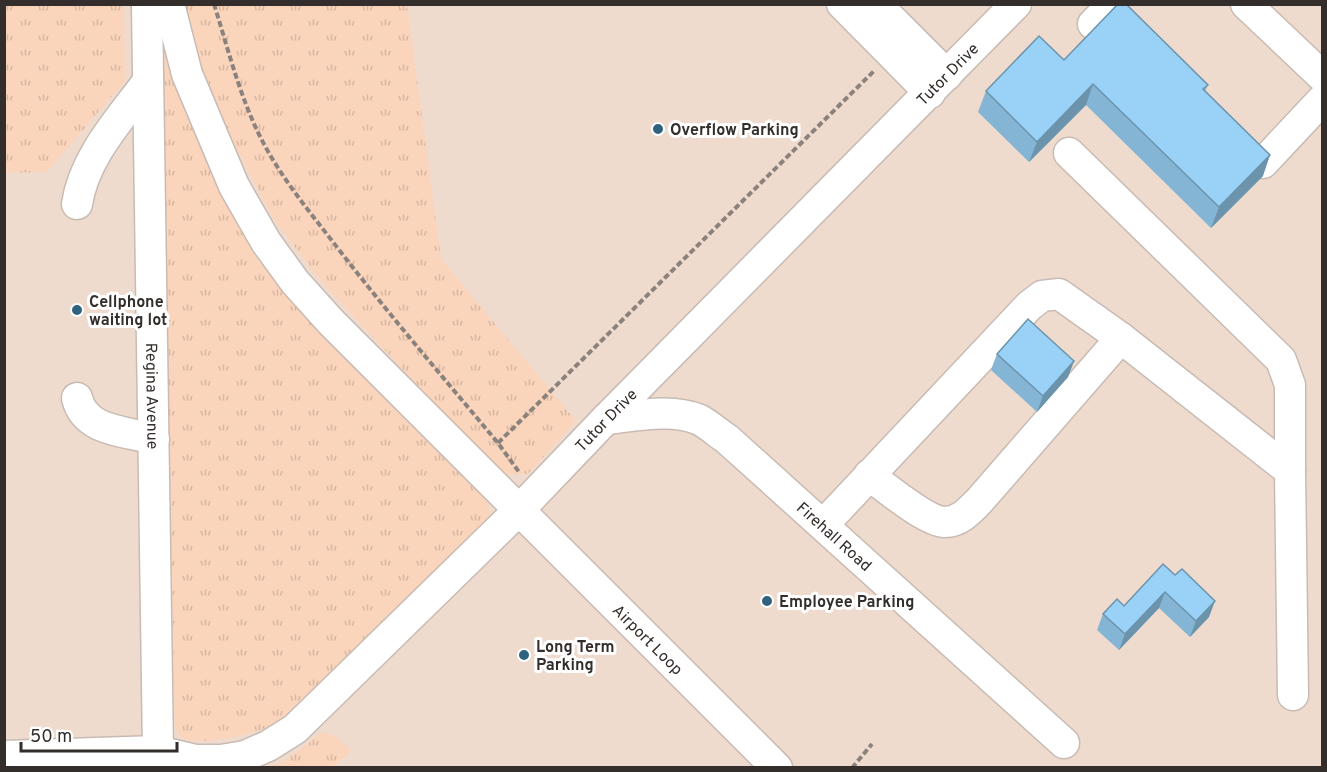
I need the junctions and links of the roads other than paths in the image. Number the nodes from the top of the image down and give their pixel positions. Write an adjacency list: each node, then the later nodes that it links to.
1 (147, 4): 8 (street, Regina Avenue)
2 (168, 4): 20 (street)
3 (842, 4): 9 (street)
4 (876, 4): 9 (street)
5 (1016, 4): 9 (street, Tutor Drive)
6 (1246, 4): 7 (street)
7 (1323, 76)
8 (148, 81): 13 (street); 17 (street, Regina Avenue)
9 (938, 84): 16 (street, Tutor Drive)
10 (1323, 100): 12 (street)
11 (1069, 153): 18 (street)
12 (1263, 163)
13 (77, 204)
14 (1121, 338): 18 (street); 19 (street); 19 (street)
15 (77, 398): 17 (street)
16 (606, 419): 20 (street, Tutor Drive); 21 (street, Firehall Road)
17 (154, 440): 25 (street, Regina Avenue)
18 (1290, 471): 22 (street)
19 (869, 476): 21 (street)
20 (527, 502): 25 (street, Tutor Drive); 27 (street, Airport Loop)
21 (823, 525): 23 (street, Firehall Road)
22 (1293, 695)
23 (1064, 744)
24 (4, 756): 26 (street, Tutor Drive)
25 (156, 759): 26 (street, Tutor Drive)
26 (69, 761)
27 (777, 768)

